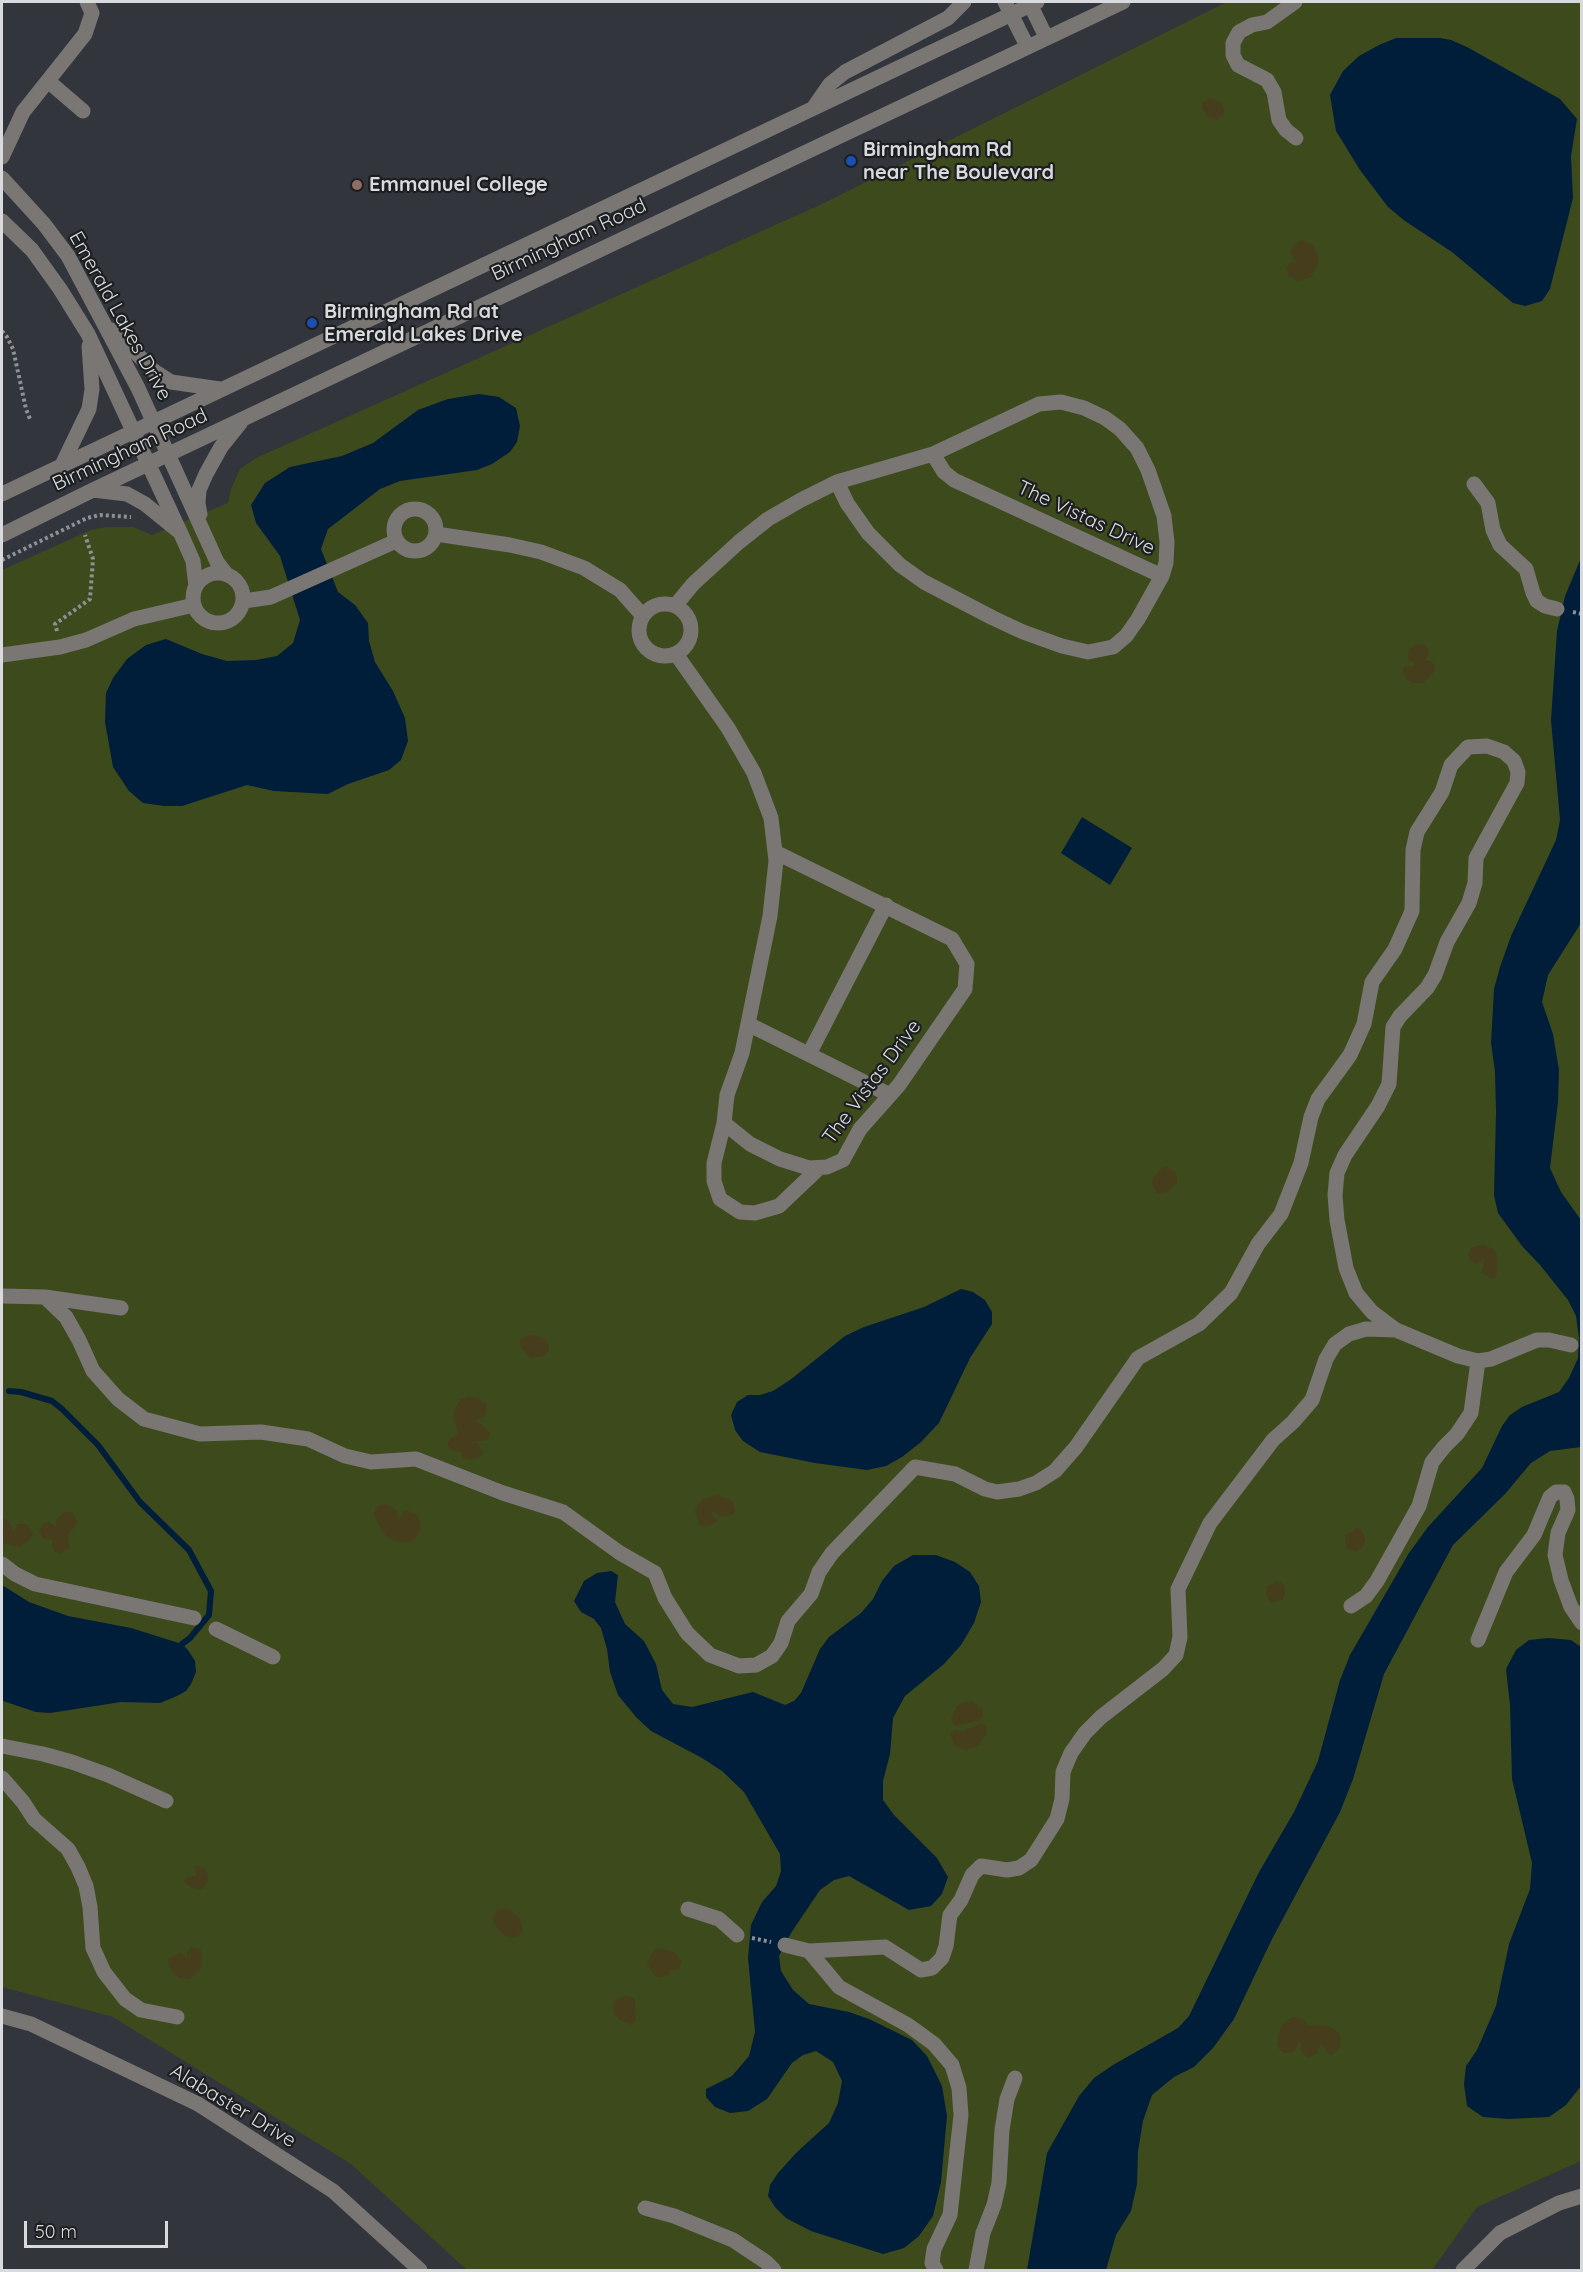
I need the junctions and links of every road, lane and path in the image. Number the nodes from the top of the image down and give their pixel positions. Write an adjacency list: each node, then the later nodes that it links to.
1 (87, 2): 9 (street)
2 (964, 2): 10 (street)
3 (1123, 2): 7 (street, Birmingham Road)
4 (1295, 2): 14 (street)
5 (1032, 3): 6 (street, Birmingham Road); 7 (street)
6 (1008, 7): 8 (street); 10 (street, Birmingham Road)
7 (1046, 37): 8 (street, Birmingham Road)
8 (1027, 46): 23 (street, Birmingham Road)
9 (48, 81): 11 (street); 12 (street)
10 (814, 107): 21 (street, Birmingham Road)
11 (83, 111)
12 (24, 112): 13 (street); 15 (street)
13 (2, 127)
14 (1296, 138)
15 (2, 157)
16 (2, 178): 18 (street, Emerald Lakes Drive)
17 (2, 221): 20 (street, Emerald Lakes Drive)
18 (101, 316): 21 (street); 24 (street, Emerald Lakes Drive)
19 (2, 331): 22 (path)
20 (88, 334): 25 (street, Emerald Lakes Drive); 29 (street)
21 (220, 389): 24 (street, Birmingham Road)
22 (30, 419)
23 (243, 419): 26 (street, Birmingham Road); 35 (street)
24 (153, 422): 25 (street, Birmingham Road); 26 (street, Emerald Lakes Drive)
25 (133, 431): 28 (street, Emerald Lakes Drive); 29 (street, Birmingham Road)
26 (168, 454): 28 (street, Birmingham Road); 35 (street)
27 (933, 454): 30 (street, The Vistas Drive); 43 (street, The Vistas Drive); 43 (street, The Vistas Drive)
28 (148, 464): 32 (street, Birmingham Road); 36 (street)
29 (62, 465): 33 (street, Birmingham Road)
30 (837, 482): 43 (street); 47 (street, The Vistas Drive)
31 (1474, 484): 48 (street)
32 (93, 490): 36 (street); 38 (street, Birmingham Road)
33 (2, 494)
34 (132, 517): 41 (path)
35 (204, 531): 42 (street)
36 (181, 534): 44 (street)
37 (436, 534): 40 (street); 40 (street); 49 (street)
38 (2, 535)
39 (85, 535): 50 (path)
40 (396, 541): 45 (street)
41 (2, 560)
42 (227, 575): 44 (street); 45 (street)
43 (1162, 576)
44 (196, 586): 46 (street)
45 (243, 601): 46 (street)
46 (194, 605): 50 (street)
47 (675, 606): 49 (street); 51 (street)
48 (1557, 609)
49 (643, 616): 51 (street)
50 (60, 647): 52 (street)
51 (676, 654): 53 (street)
52 (2, 655)
53 (775, 852): 54 (street, The Vistas Drive); 55 (street)
54 (886, 905): 56 (street); 57 (street, The Vistas Drive)
55 (748, 1024): 56 (street); 58 (street)
56 (809, 1054): 57 (street)
57 (890, 1095): 59 (street, The Vistas Drive)
58 (724, 1123): 59 (street, The Vistas Drive); 59 (street)
59 (819, 1168)
60 (2, 1296): 61 (street)
61 (45, 1297): 62 (street); 63 (street)
62 (121, 1308)
63 (1396, 1330): 65 (street); 79 (street)
64 (1571, 1345): 65 (street)
65 (1478, 1361): 67 (street)
66 (2, 1564): 68 (street)
67 (1351, 1606)
68 (194, 1618)
69 (1581, 1623): 71 (street)
70 (216, 1629): 72 (street)
71 (1478, 1640)
72 (273, 1657)
73 (2, 1746): 75 (street)
74 (2, 1778): 81 (street)
75 (166, 1801)
76 (688, 1909): 77 (street)
77 (737, 1935): 78 (path)
78 (785, 1945): 79 (street)
79 (809, 1951): 87 (street)
80 (2, 2016): 85 (street, Alabaster Drive)
81 (177, 2017)
82 (1015, 2078): 88 (street)
83 (1581, 2196): 89 (street)
84 (645, 2208): 86 (street)
85 (420, 2271)
86 (774, 2271)
87 (936, 2271)
88 (976, 2271)
89 (1463, 2271)

